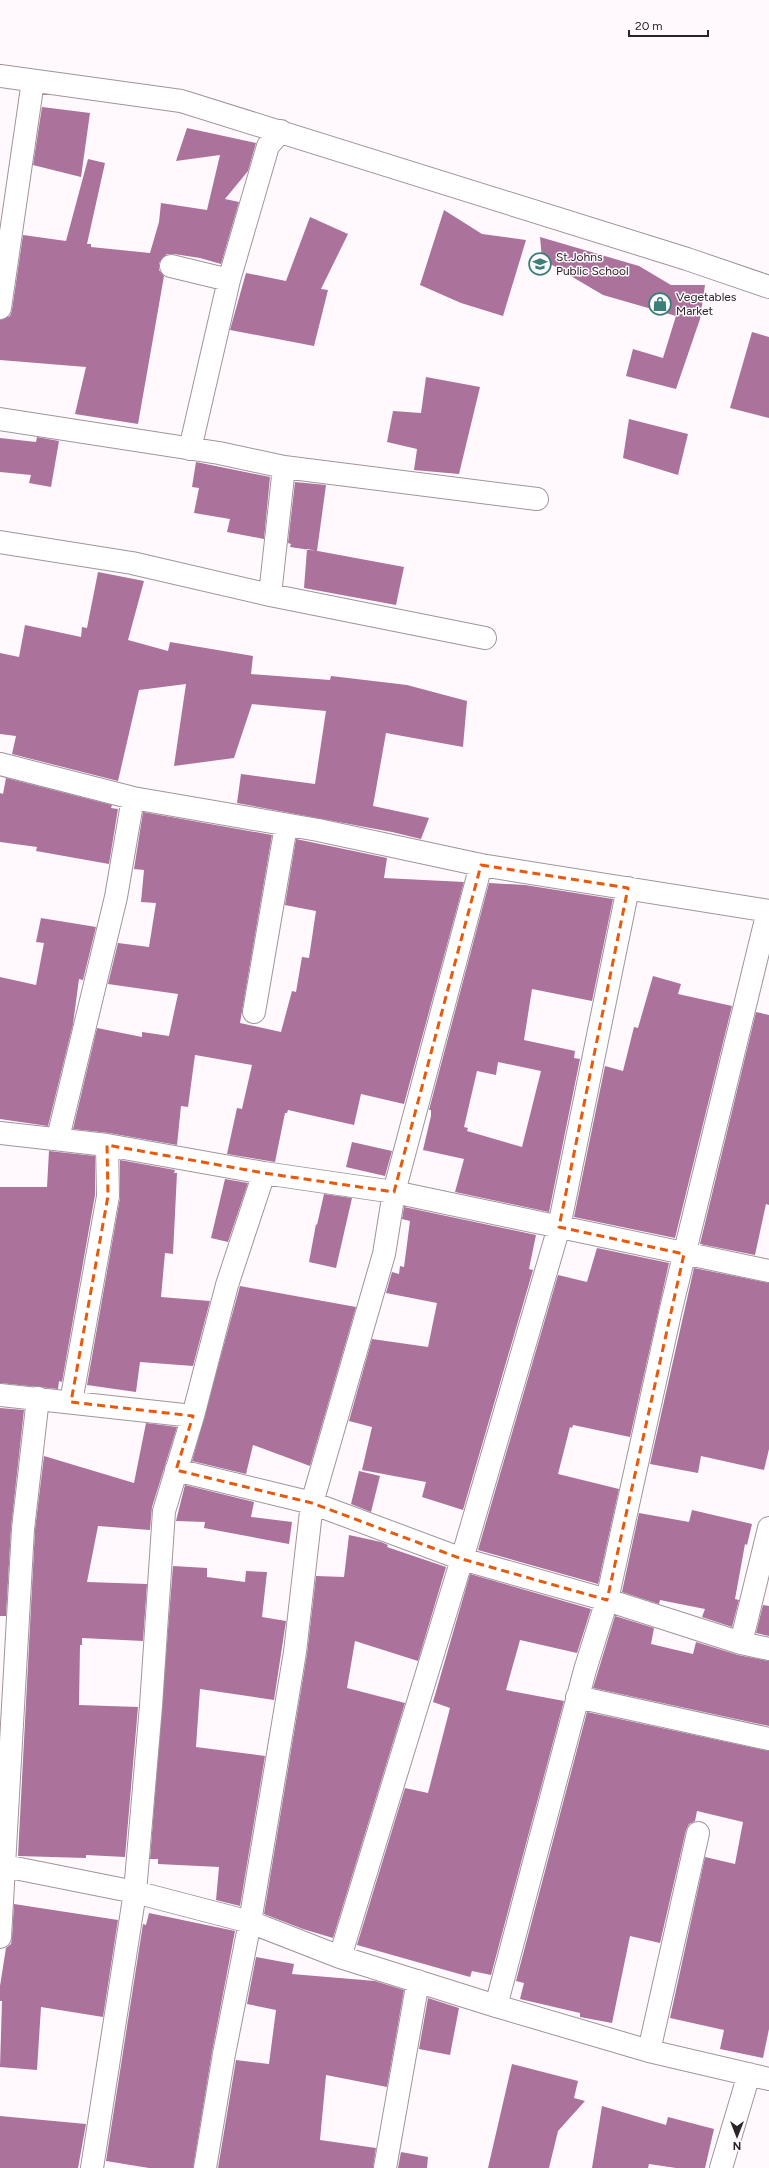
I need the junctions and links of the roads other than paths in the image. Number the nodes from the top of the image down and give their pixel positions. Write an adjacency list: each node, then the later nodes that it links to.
1 (0, 76): 2 (street)
2 (33, 81): 3 (street); 7 (street)
3 (281, 131): 5 (street); 6 (street)
4 (171, 266): 5 (street)
5 (229, 280): 9 (street)
6 (769, 287)
7 (0, 308)
8 (0, 419): 9 (street)
9 (190, 449): 10 (street)
10 (284, 467): 11 (street); 13 (street)
11 (537, 499)
12 (0, 542): 13 (street)
13 (270, 595): 14 (street)
14 (485, 638)
15 (0, 764): 16 (street)
16 (133, 798): 17 (street); 23 (street)
17 (286, 826): 18 (street); 21 (street)
18 (481, 865): 19 (street); 26 (street)
19 (628, 888): 20 (street); 27 (street)
20 (769, 911): 28 (street)
21 (254, 1012)
22 (0, 1132): 23 (street)
23 (58, 1138): 24 (street)
24 (107, 1145): 25 (street); 32 (street)
25 (264, 1173): 26 (street); 33 (street)
26 (394, 1192): 27 (street); 35 (street)
27 (559, 1227): 28 (street); 37 (street)
28 (684, 1254): 29 (street); 38 (street)
29 (769, 1271)
30 (0, 1395): 31 (street)
31 (38, 1398): 32 (street); 44 (street)
32 (71, 1402): 33 (street)
33 (193, 1416): 34 (street)
34 (176, 1470): 35 (street); 45 (street)
35 (312, 1503): 37 (street); 46 (street)
36 (769, 1528): 39 (street)
37 (462, 1559): 38 (street); 48 (street)
38 (607, 1600): 39 (street); 41 (street)
39 (741, 1643): 40 (street)
40 (769, 1649)
41 (577, 1697): 42 (street); 50 (street)
42 (769, 1739)
43 (698, 1833): 51 (street)
44 (2, 1866): 45 (street); 47 (street)
45 (135, 1892): 46 (street); 53 (street)
46 (250, 1922): 48 (street); 54 (street)
47 (0, 1937)
48 (340, 1957): 49 (street)
49 (418, 1982): 50 (street); 55 (street)
50 (496, 2006): 51 (street)
51 (649, 2051): 52 (street)
52 (759, 2077): 56 (street)
53 (92, 2168)
54 (205, 2168)
55 (385, 2168)
56 (721, 2168)

